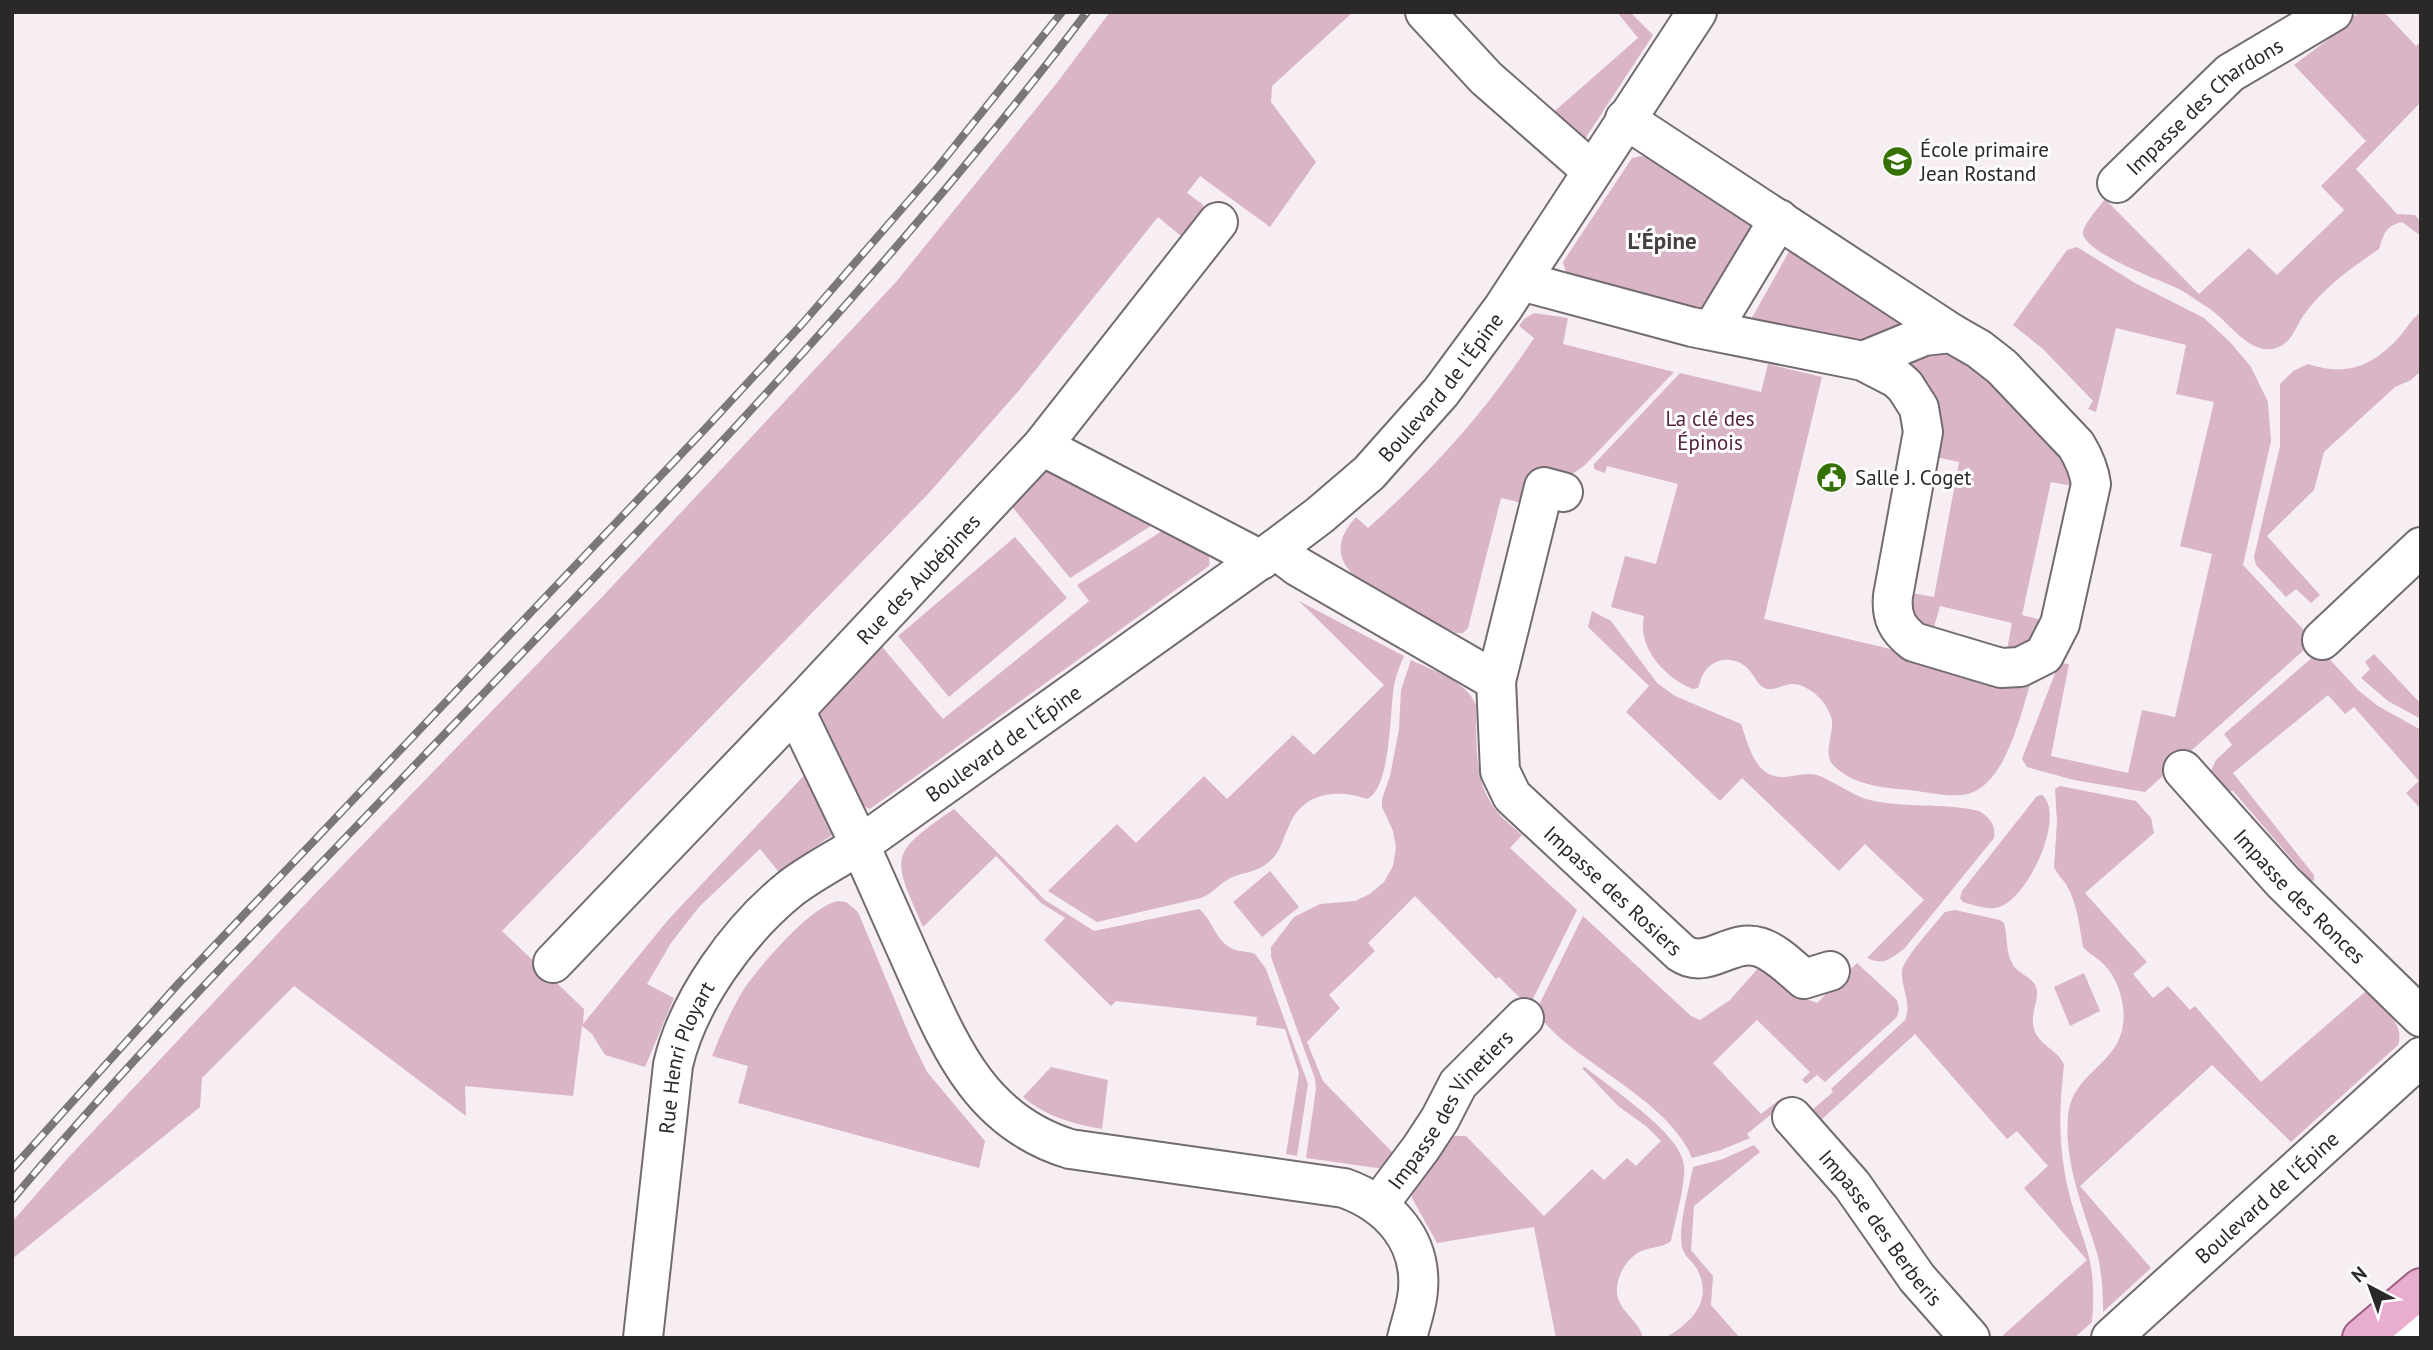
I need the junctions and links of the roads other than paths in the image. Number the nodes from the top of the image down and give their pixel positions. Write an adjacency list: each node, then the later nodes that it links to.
1 (1425, 12): 5 (street)
2 (1697, 12): 4 (street, Boulevard de l'Épine)
3 (2333, 12): 6 (street, Impasse des Chardons)
4 (1625, 119): 5 (street, Boulevard de l'Épine); 7 (street)
5 (1592, 170): 9 (street, Boulevard de l'Épine)
6 (2117, 183)
7 (1779, 219): 10 (street); 11 (street)
8 (1218, 222): 13 (street, Rue des Aubépines)
9 (1521, 281): 10 (street); 16 (street, Boulevard de l'Épine)
10 (1712, 330): 12 (street)
11 (1951, 333): 12 (street); 12 (street)
12 (1863, 361)
13 (1042, 446): 16 (street); 19 (street, Rue des Aubépines)
14 (1563, 492): 18 (street, Impasse des Rosiers)
15 (2421, 547): 17 (street)
16 (1268, 554): 18 (street); 21 (street, Boulevard de l'Épine)
17 (2322, 640)
18 (1496, 681): 23 (street, Impasse des Rosiers)
19 (795, 710): 21 (street); 22 (street, Rue des Aubépines)
20 (2183, 770): 24 (street, Impasse des Ronces)
21 (860, 845): 28 (street); 31 (street, Rue Henri Ployart)
22 (552, 963)
23 (1830, 971)
24 (2421, 1017)
25 (1524, 1018): 28 (street, Impasse des Vinetiers)
26 (2421, 1057): 34 (street, Boulevard de l'Épine)
27 (1792, 1117): 33 (street, Impasse des Berberis)
28 (1378, 1204): 32 (street)
29 (2421, 1288): 30 (main road)
30 (2393, 1329): 35 (main road)
31 (643, 1338)
32 (1407, 1338)
33 (1970, 1338)
34 (2111, 1338)
35 (2362, 1338)

